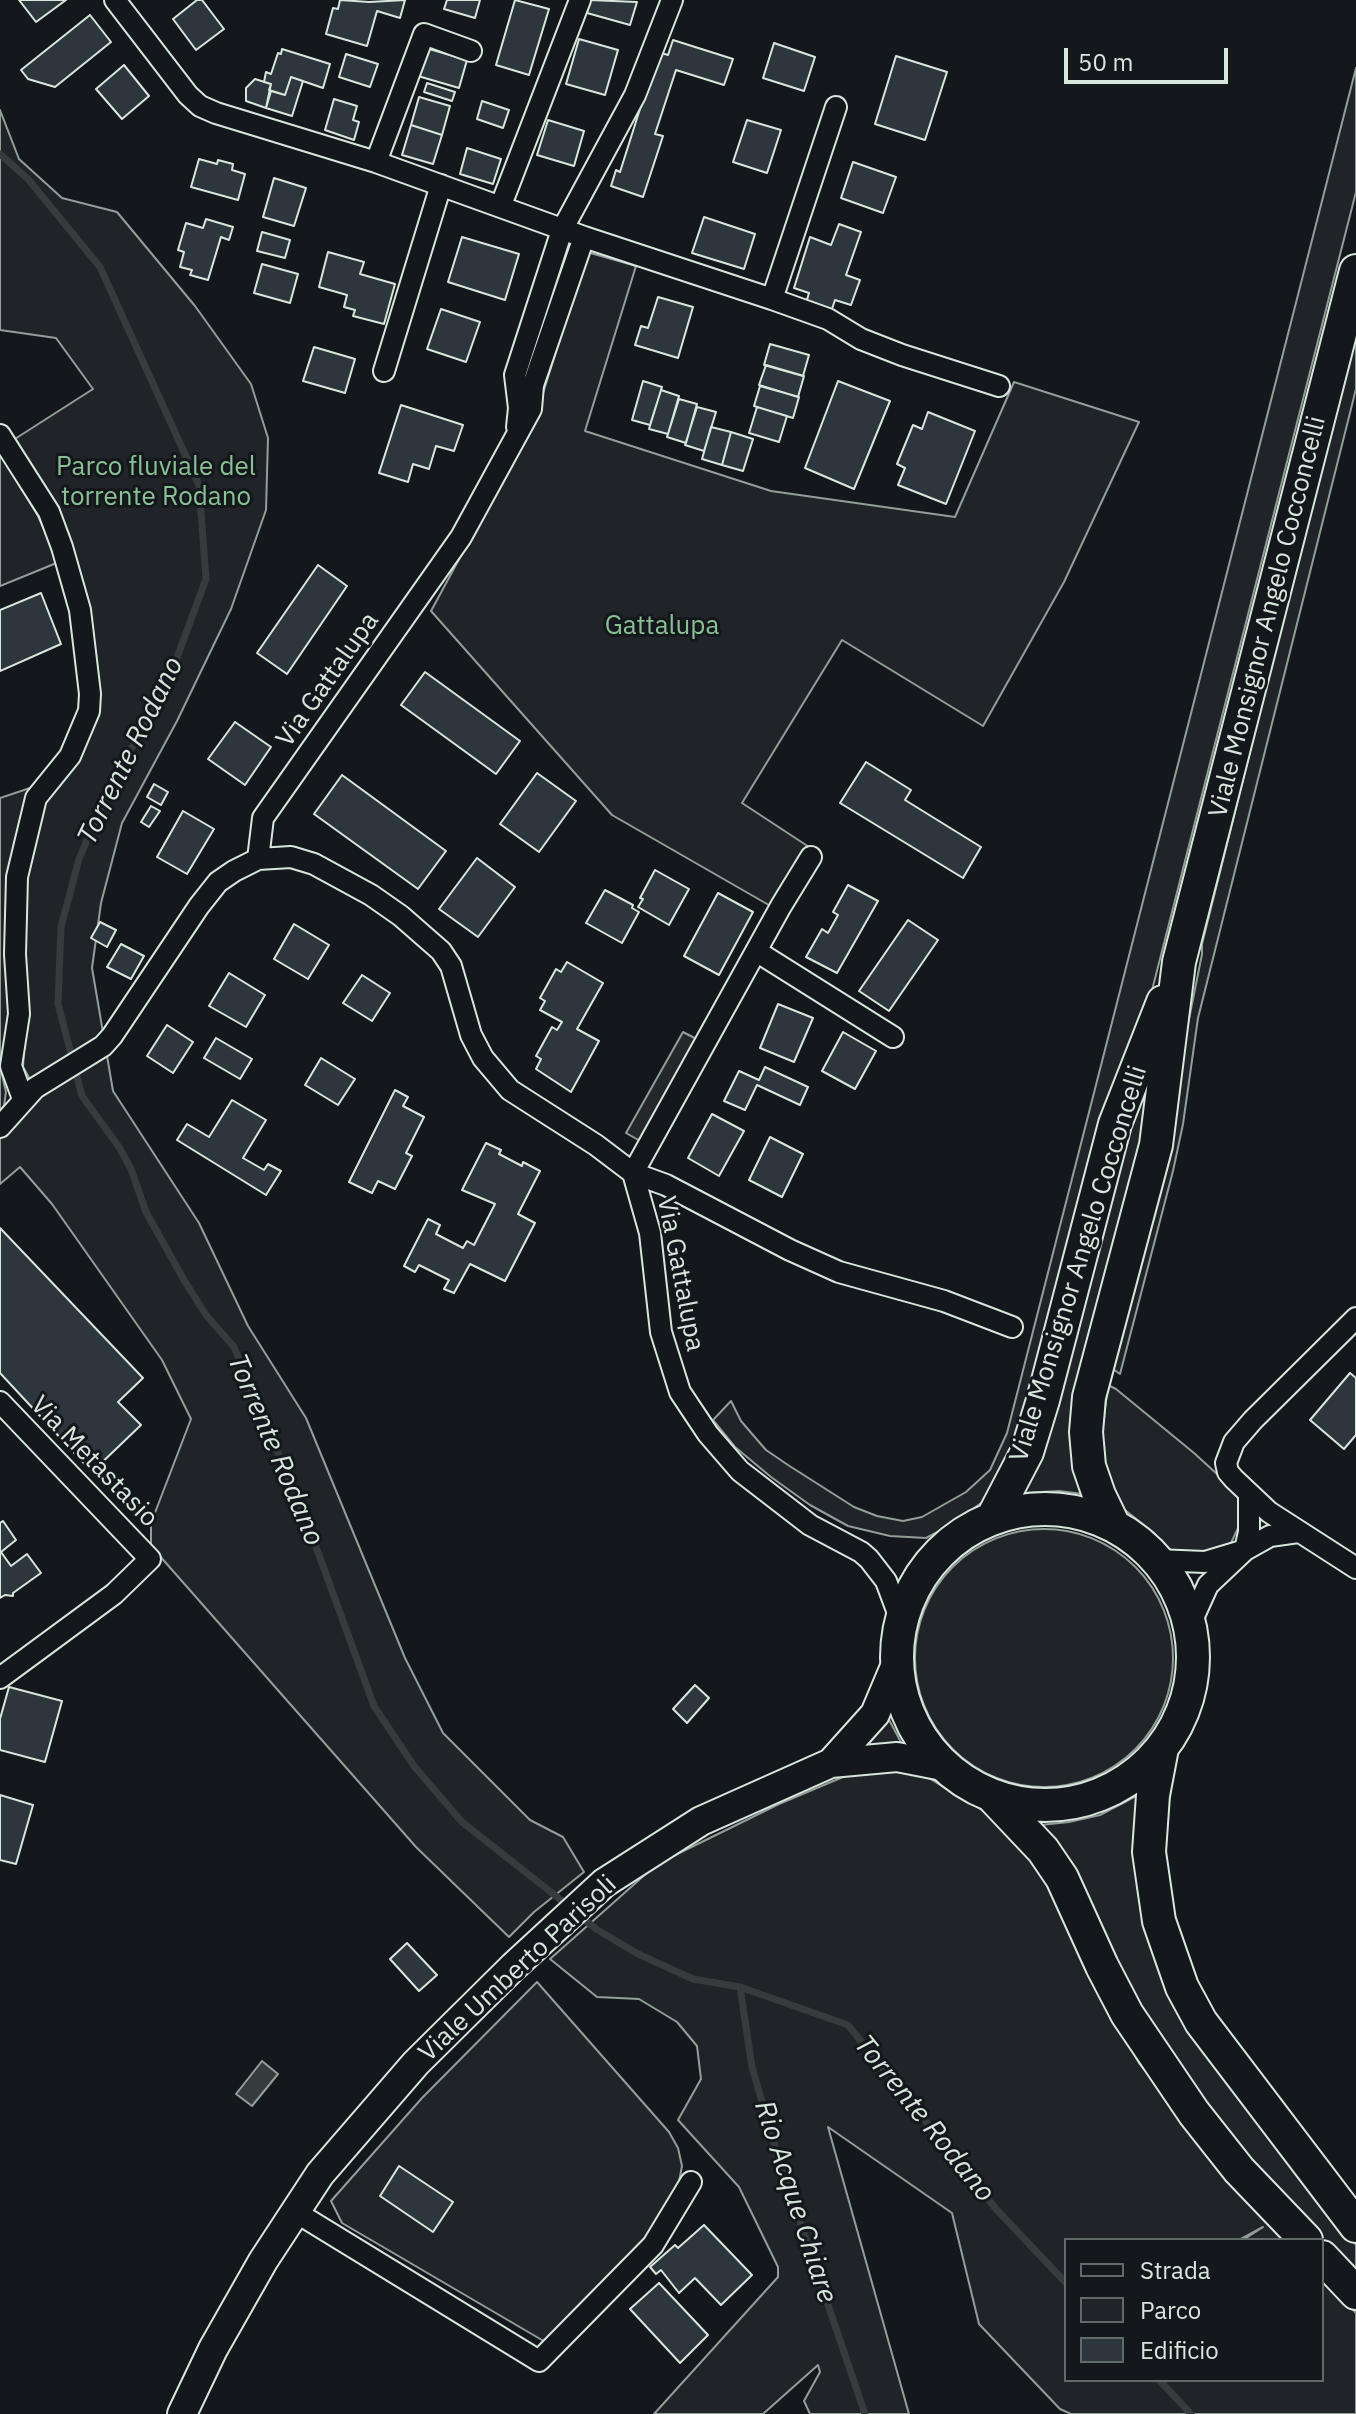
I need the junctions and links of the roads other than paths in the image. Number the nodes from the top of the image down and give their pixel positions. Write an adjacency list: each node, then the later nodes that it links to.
1 (115, 0): 6 (street)
2 (580, 0): 8 (street)
3 (672, 0): 9 (street)
4 (471, 51): 6 (street)
5 (836, 107): 12 (street)
6 (376, 162): 7 (street)
7 (441, 185): 8 (street); 13 (street)
8 (501, 205): 9 (street)
9 (562, 230): 10 (street); 15 (street)
10 (584, 237): 12 (street); 15 (street, Via Gattalupa)
11 (1356, 271): 20 (main road, Viale Monsignor Angelo Cocconcelli)
12 (772, 299): 14 (street)
13 (384, 371)
14 (999, 386)
15 (516, 432): 18 (street, Via Gattalupa)
16 (0, 435): 22 (street)
17 (811, 857): 19 (street)
18 (258, 859): 22 (street, Via Gattalupa); 24 (street, Via Gattalupa)
19 (756, 951): 21 (street); 24 (street)
20 (1179, 962): 29 (main road, Viale Monsignor Angelo Cocconcelli); 30 (main road, Viale Monsignor Angelo Cocconcelli)
21 (893, 1037)
22 (29, 1094): 23 (street, Via Gattalupa)
23 (0, 1127)
24 (633, 1173): 26 (street, Via Gattalupa); 35 (street, Via Gattalupa)
25 (1356, 1318): 28 (street)
26 (1012, 1327)
27 (0, 1402): 38 (street, Via Metastasio)
28 (1249, 1494): 31 (street); 32 (street)
29 (992, 1519): 30 (main road); 35 (main road)
30 (1114, 1526): 33 (main road)
31 (1298, 1532): 32 (street); 34 (street)
32 (1245, 1550): 33 (street); 36 (street)
33 (1156, 1560): 36 (main road)
34 (1356, 1568)
35 (901, 1621): 37 (main road)
36 (1189, 1627): 39 (main road)
37 (897, 1662): 40 (main road, Viale Umberto Parisoli); 41 (main road)
38 (0, 1678)
39 (1162, 1748): 42 (main road); 45 (main road)
40 (831, 1763): 41 (main road, Viale Umberto Parisoli); 44 (main road, Viale Umberto Parisoli)
41 (943, 1766): 42 (main road)
42 (991, 1795): 46 (main road)
43 (691, 2182): 44 (street)
44 (294, 2211): 49 (main road, Viale Umberto Parisoli)
45 (1356, 2226)
46 (1304, 2238)
47 (1324, 2259): 48 (main road)
48 (1356, 2293)
49 (182, 2414)

